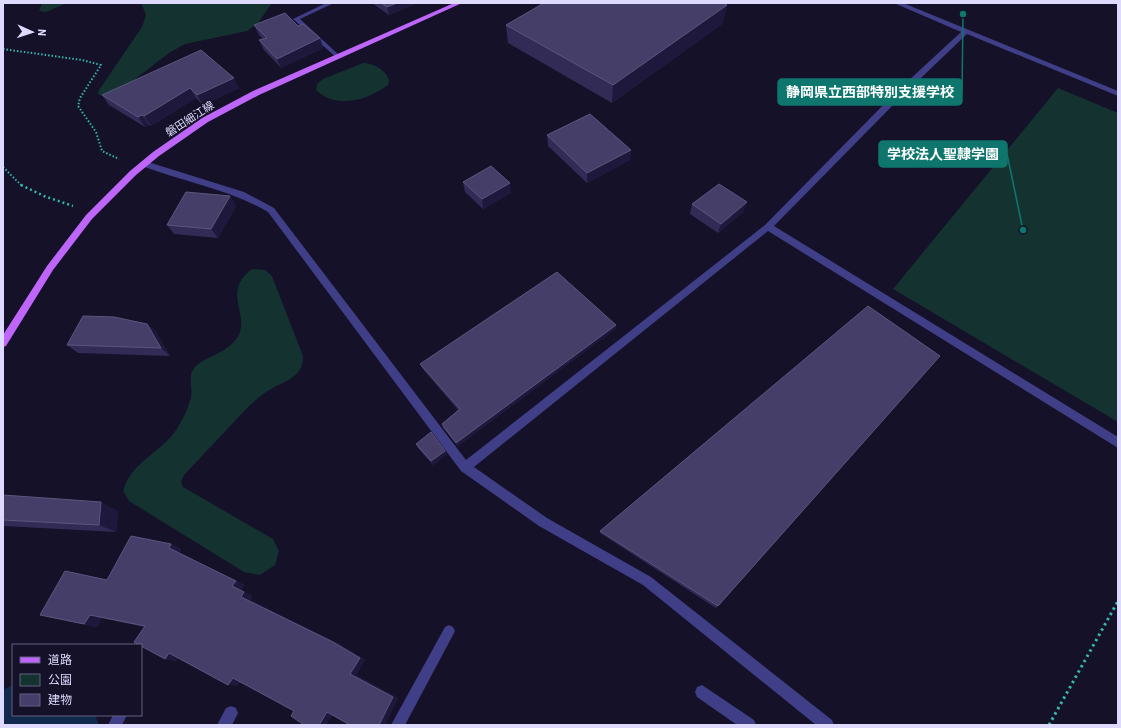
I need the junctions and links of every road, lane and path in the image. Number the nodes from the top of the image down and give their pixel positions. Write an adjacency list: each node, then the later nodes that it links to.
1 (331, 3): 6 (street)
2 (459, 3): 6 (main road, 磐田細江線)
3 (897, 3): 4 (street)
4 (966, 30): 7 (street); 11 (street)
5 (3, 49): 8 (path)
6 (338, 57): 8 (main road, 磐田細江線)
7 (1118, 94)
8 (142, 166): 10 (main road, 磐田細江線); 14 (street)
9 (3, 167): 10 (path)
10 (94, 212): 12 (main road, 磐田細江線)
11 (768, 226): 13 (street); 14 (street)
12 (3, 342)
13 (1118, 443)
14 (466, 467): 22 (street)
15 (1118, 601): 23 (path)
16 (449, 631): 20 (street)
17 (702, 692): 21 (street)
18 (120, 716): 19 (street)
19 (115, 725)
20 (398, 725)
21 (749, 725)
22 (827, 725)
23 (1049, 725)

